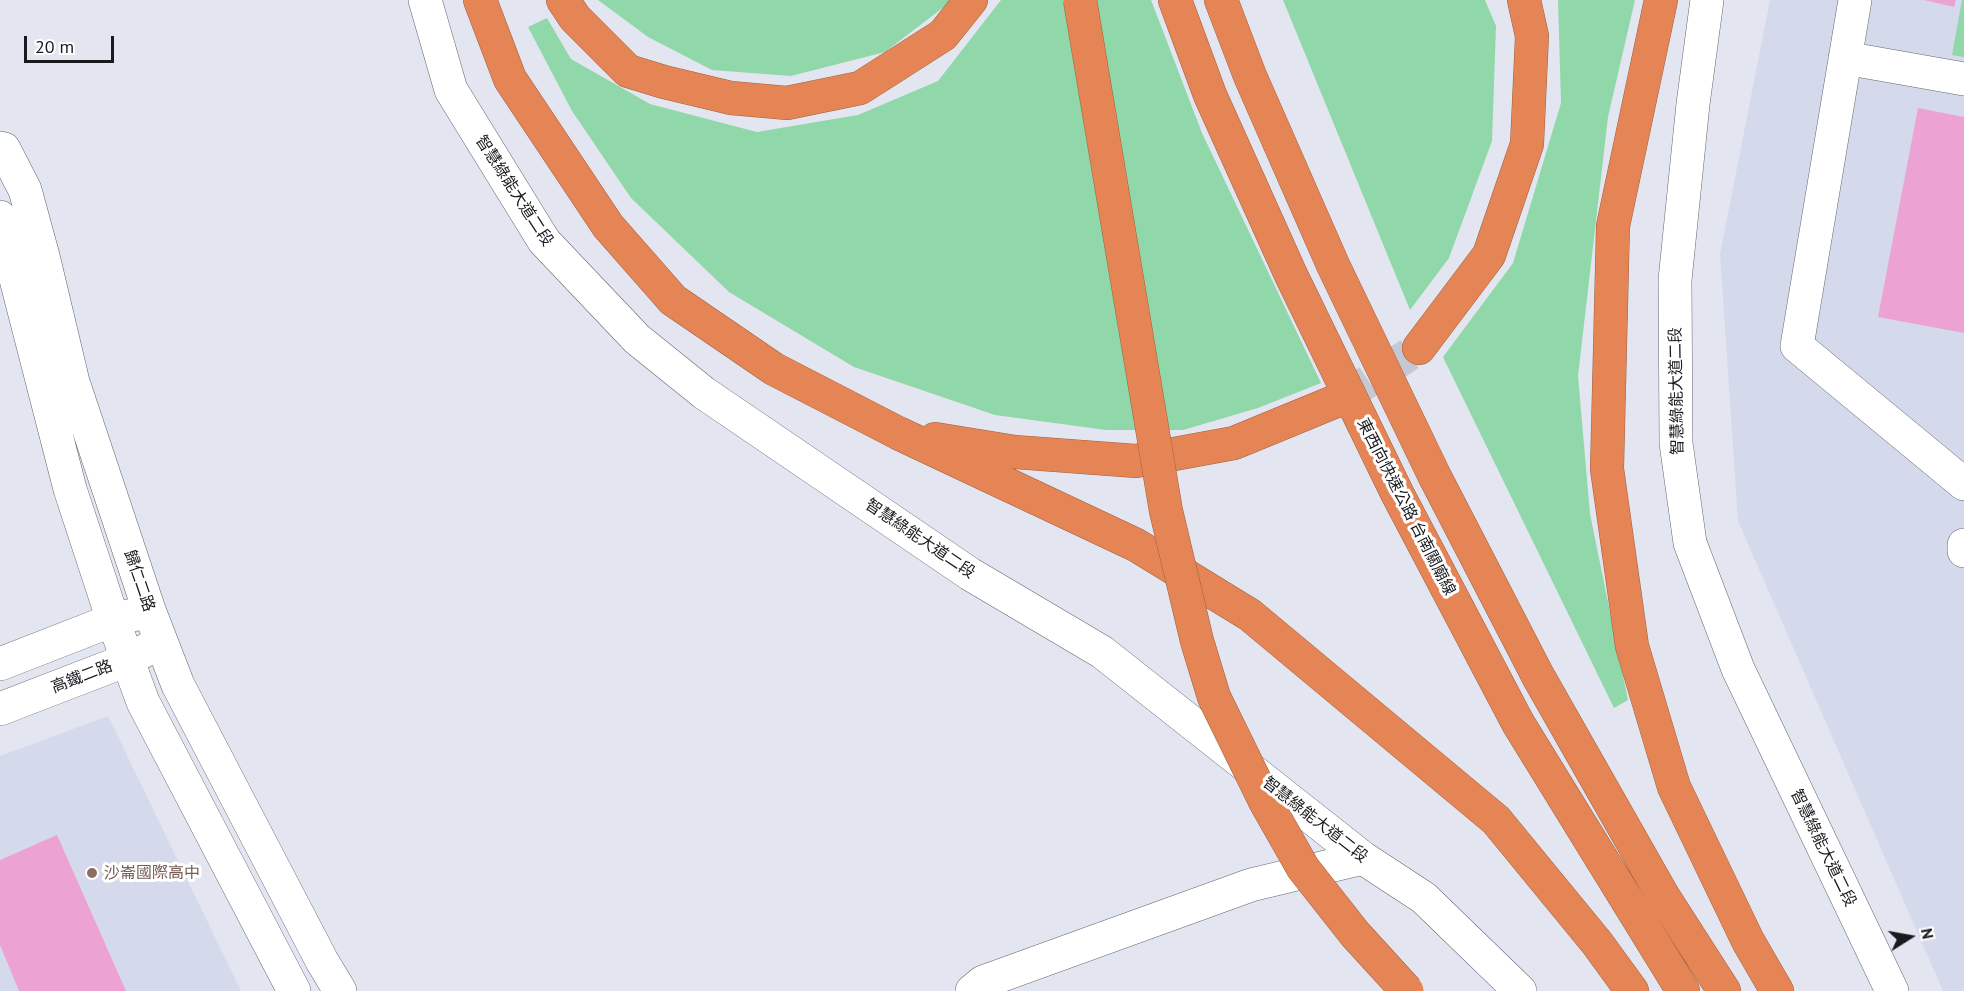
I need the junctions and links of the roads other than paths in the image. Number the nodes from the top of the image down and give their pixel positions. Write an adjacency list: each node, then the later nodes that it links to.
1 (425, 0): 28 (street, 智慧綠能大道二段)
2 (480, 0): 18 (highway)
3 (563, 0): 4 (highway)
4 (971, 0)
5 (1080, 0): 32 (highway, bridge)
6 (1175, 0): 35 (highway, 東西向快速公路 台南關廟線)
7 (1221, 0): 36 (highway)
8 (1524, 0): 16 (highway)
9 (1661, 0): 37 (highway)
10 (1707, 0): 38 (street, 智慧綠能大道二段)
11 (1855, 0): 12 (street)
12 (1845, 58): 13 (street); 19 (street)
13 (1964, 79)
14 (0, 148): 22 (street, 歸仁二路)
15 (0, 217): 23 (street)
16 (1419, 348)
17 (1341, 399): 18 (highway)
18 (898, 433): 34 (highway)
19 (1964, 484)
20 (1964, 545): 21 (street)
21 (1964, 551)
22 (149, 610): 23 (street); 24 (street, 歸仁二路)
23 (113, 620): 25 (street); 26 (street)
24 (161, 641): 25 (street, 高鐵二路); 30 (street, 歸仁二路)
25 (127, 660): 27 (street, 高鐵二路); 29 (street)
26 (0, 664)
27 (0, 709)
28 (1363, 858): 31 (street); 33 (street, 智慧綠能大道二段)
29 (294, 991)
30 (339, 991)
31 (972, 991)
32 (1407, 991)
33 (1520, 991)
34 (1632, 991)
35 (1683, 991)
36 (1724, 991)
37 (1777, 991)
38 (1892, 991)

